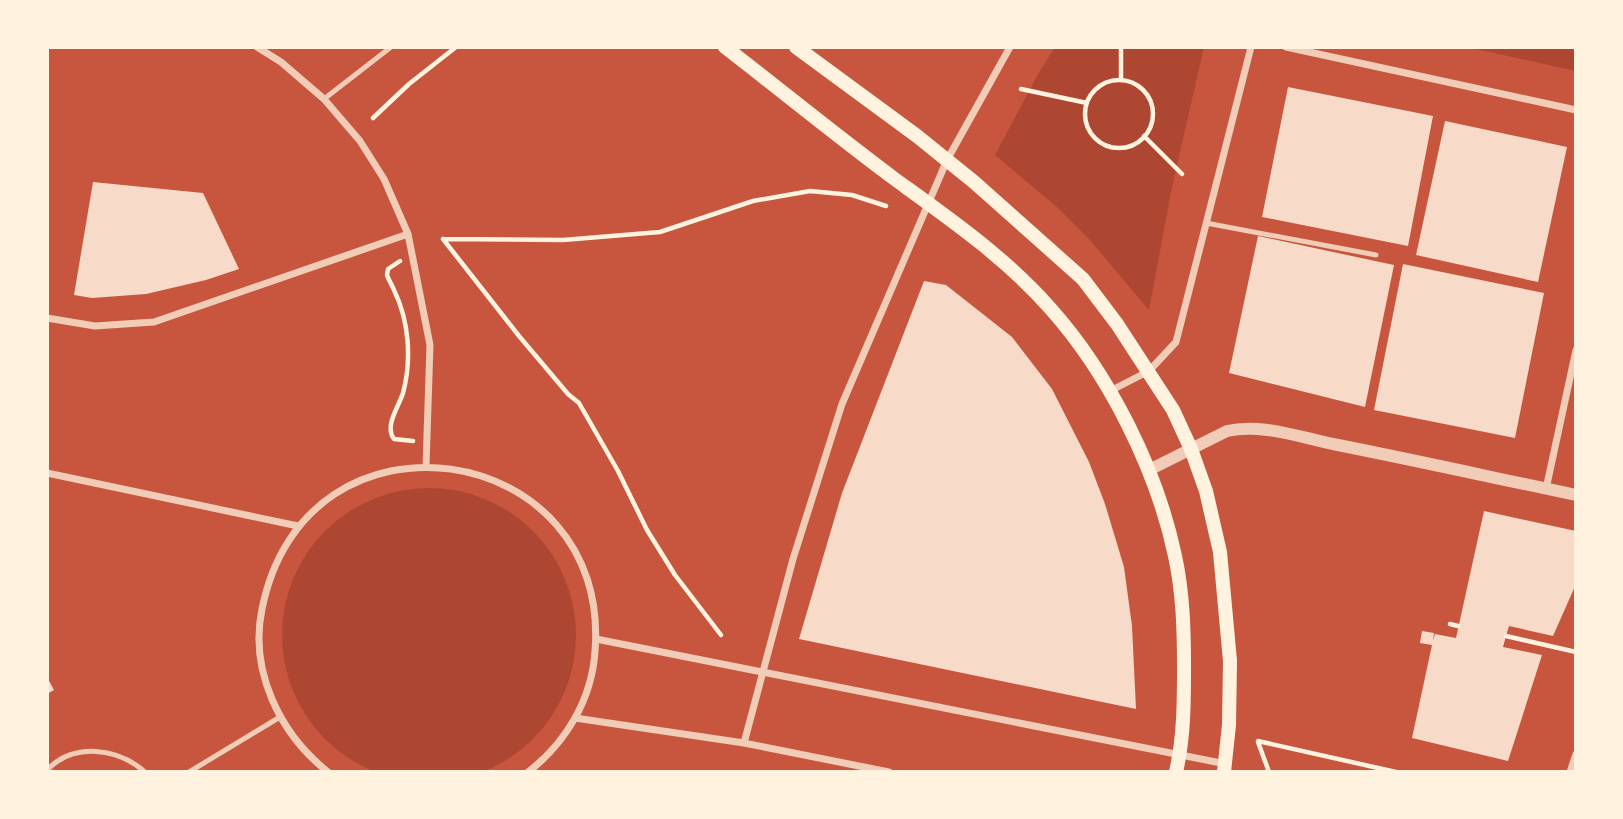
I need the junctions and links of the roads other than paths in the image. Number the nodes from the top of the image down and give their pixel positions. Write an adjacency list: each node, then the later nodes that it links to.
1 (257, 47): 8 (street)
2 (391, 47): 8 (lane)
3 (724, 47): 11 (main road)
4 (796, 47): 10 (main road)
5 (1010, 47): 10 (street)
6 (1251, 47): 12 (street)
7 (1286, 47): 9 (street)
8 (324, 99): 13 (street)
9 (1576, 110)
10 (947, 160): 11 (street); 17 (main road)
11 (928, 201): 18 (main road); 27 (street)
12 (1206, 223): 14 (lane); 17 (street)
13 (408, 234): 15 (street); 20 (street)
14 (1376, 255)
15 (47, 318)
16 (1576, 350): 23 (street)
17 (1149, 371): 18 (street); 19 (main road)
18 (1109, 392): 21 (main road)
19 (1191, 449): 21 (street); 23 (street); 33 (main road)
20 (426, 466): 25 (street); 26 (street)
21 (1149, 470): 32 (main road)
22 (47, 473): 25 (street)
23 (1546, 489): 24 (street)
24 (1576, 495)
25 (298, 527): 28 (street)
26 (596, 639): 27 (street); 29 (street)
27 (761, 673): 30 (street); 32 (street)
28 (280, 717): 36 (lane); 37 (street)
29 (575, 718): 30 (street); 38 (street)
30 (744, 743): 39 (street)
31 (1576, 754): 41 (street)
32 (1180, 755): 33 (street); 40 (main road)
33 (1225, 768)
34 (47, 770): 35 (lane)
35 (145, 772)
36 (189, 772)
37 (328, 772)
38 (528, 772)
39 (889, 772)
40 (1176, 772)
41 (1570, 772)

